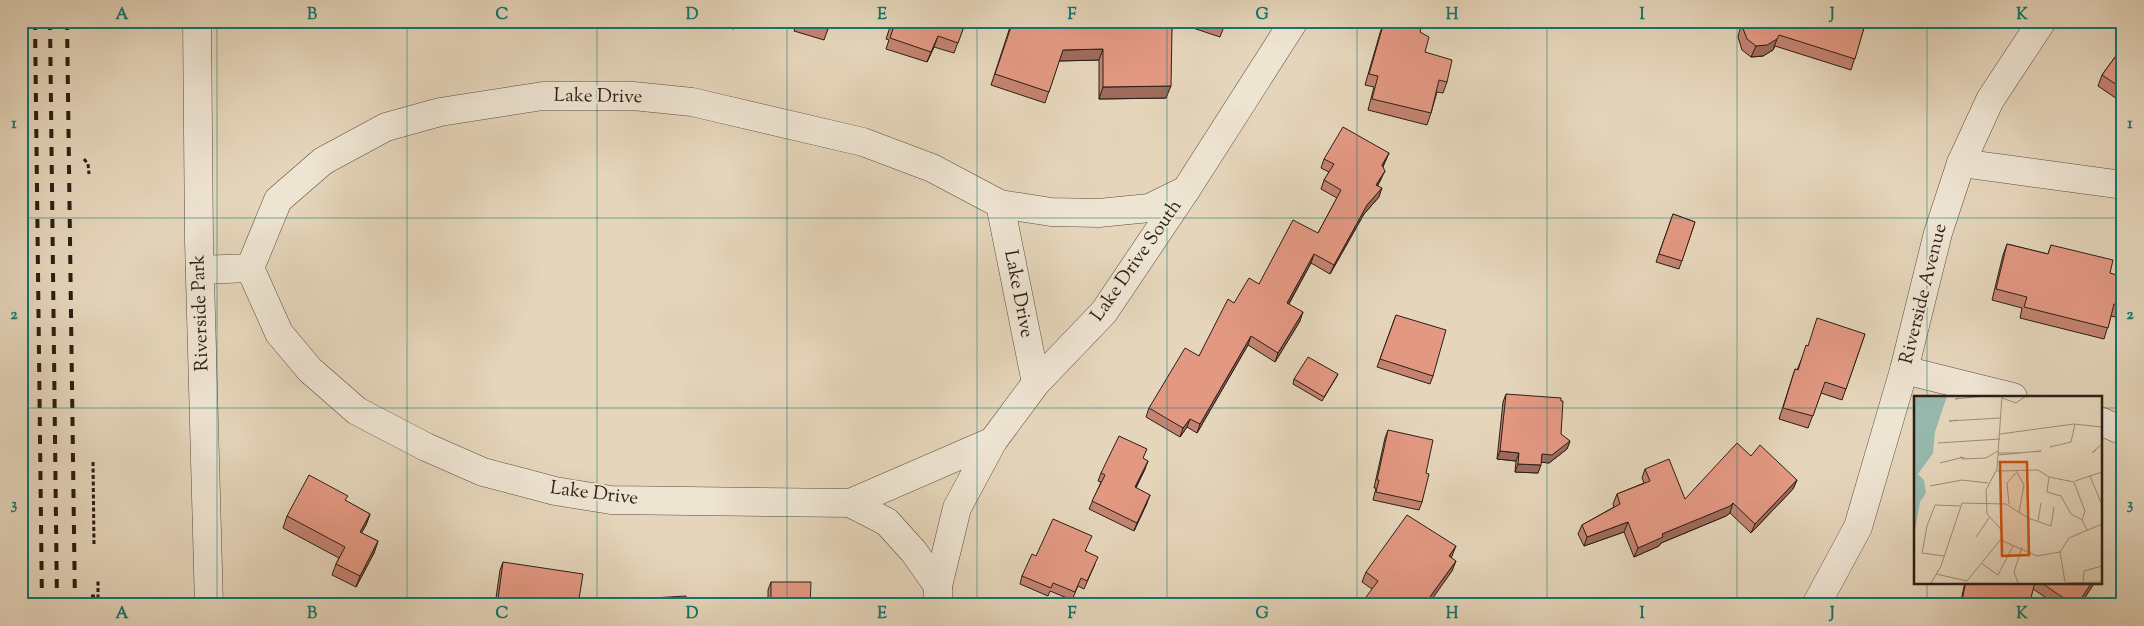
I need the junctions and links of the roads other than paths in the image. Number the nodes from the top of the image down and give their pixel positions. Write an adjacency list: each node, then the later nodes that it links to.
1 (197, 21): 9 (street, Riverside Park)
2 (1294, 21): 6 (street, Lake Drive South)
3 (2042, 21): 4 (street, Riverside Avenue)
4 (1961, 163): 5 (street); 10 (street, Riverside Avenue)
5 (2123, 185)
6 (1186, 190): 7 (street, Lake Drive); 11 (street, Lake Drive South)
7 (1000, 204): 8 (street, Lake Drive); 11 (street, Lake Drive)
8 (250, 268): 9 (street); 16 (street, Lake Drive)
9 (200, 270): 18 (street, Riverside Park)
10 (1904, 370): 12 (street); 19 (street, Riverside Avenue)
11 (1036, 384): 15 (street, Lake Drive South)
12 (2009, 396)
13 (2102, 422): 14 (street)
14 (2123, 431)
15 (993, 441): 16 (street, Lake Drive); 17 (street, Lake Drive South)
16 (850, 503): 17 (street, Lake Drive)
17 (938, 596)
18 (208, 605)
19 (1816, 605)

